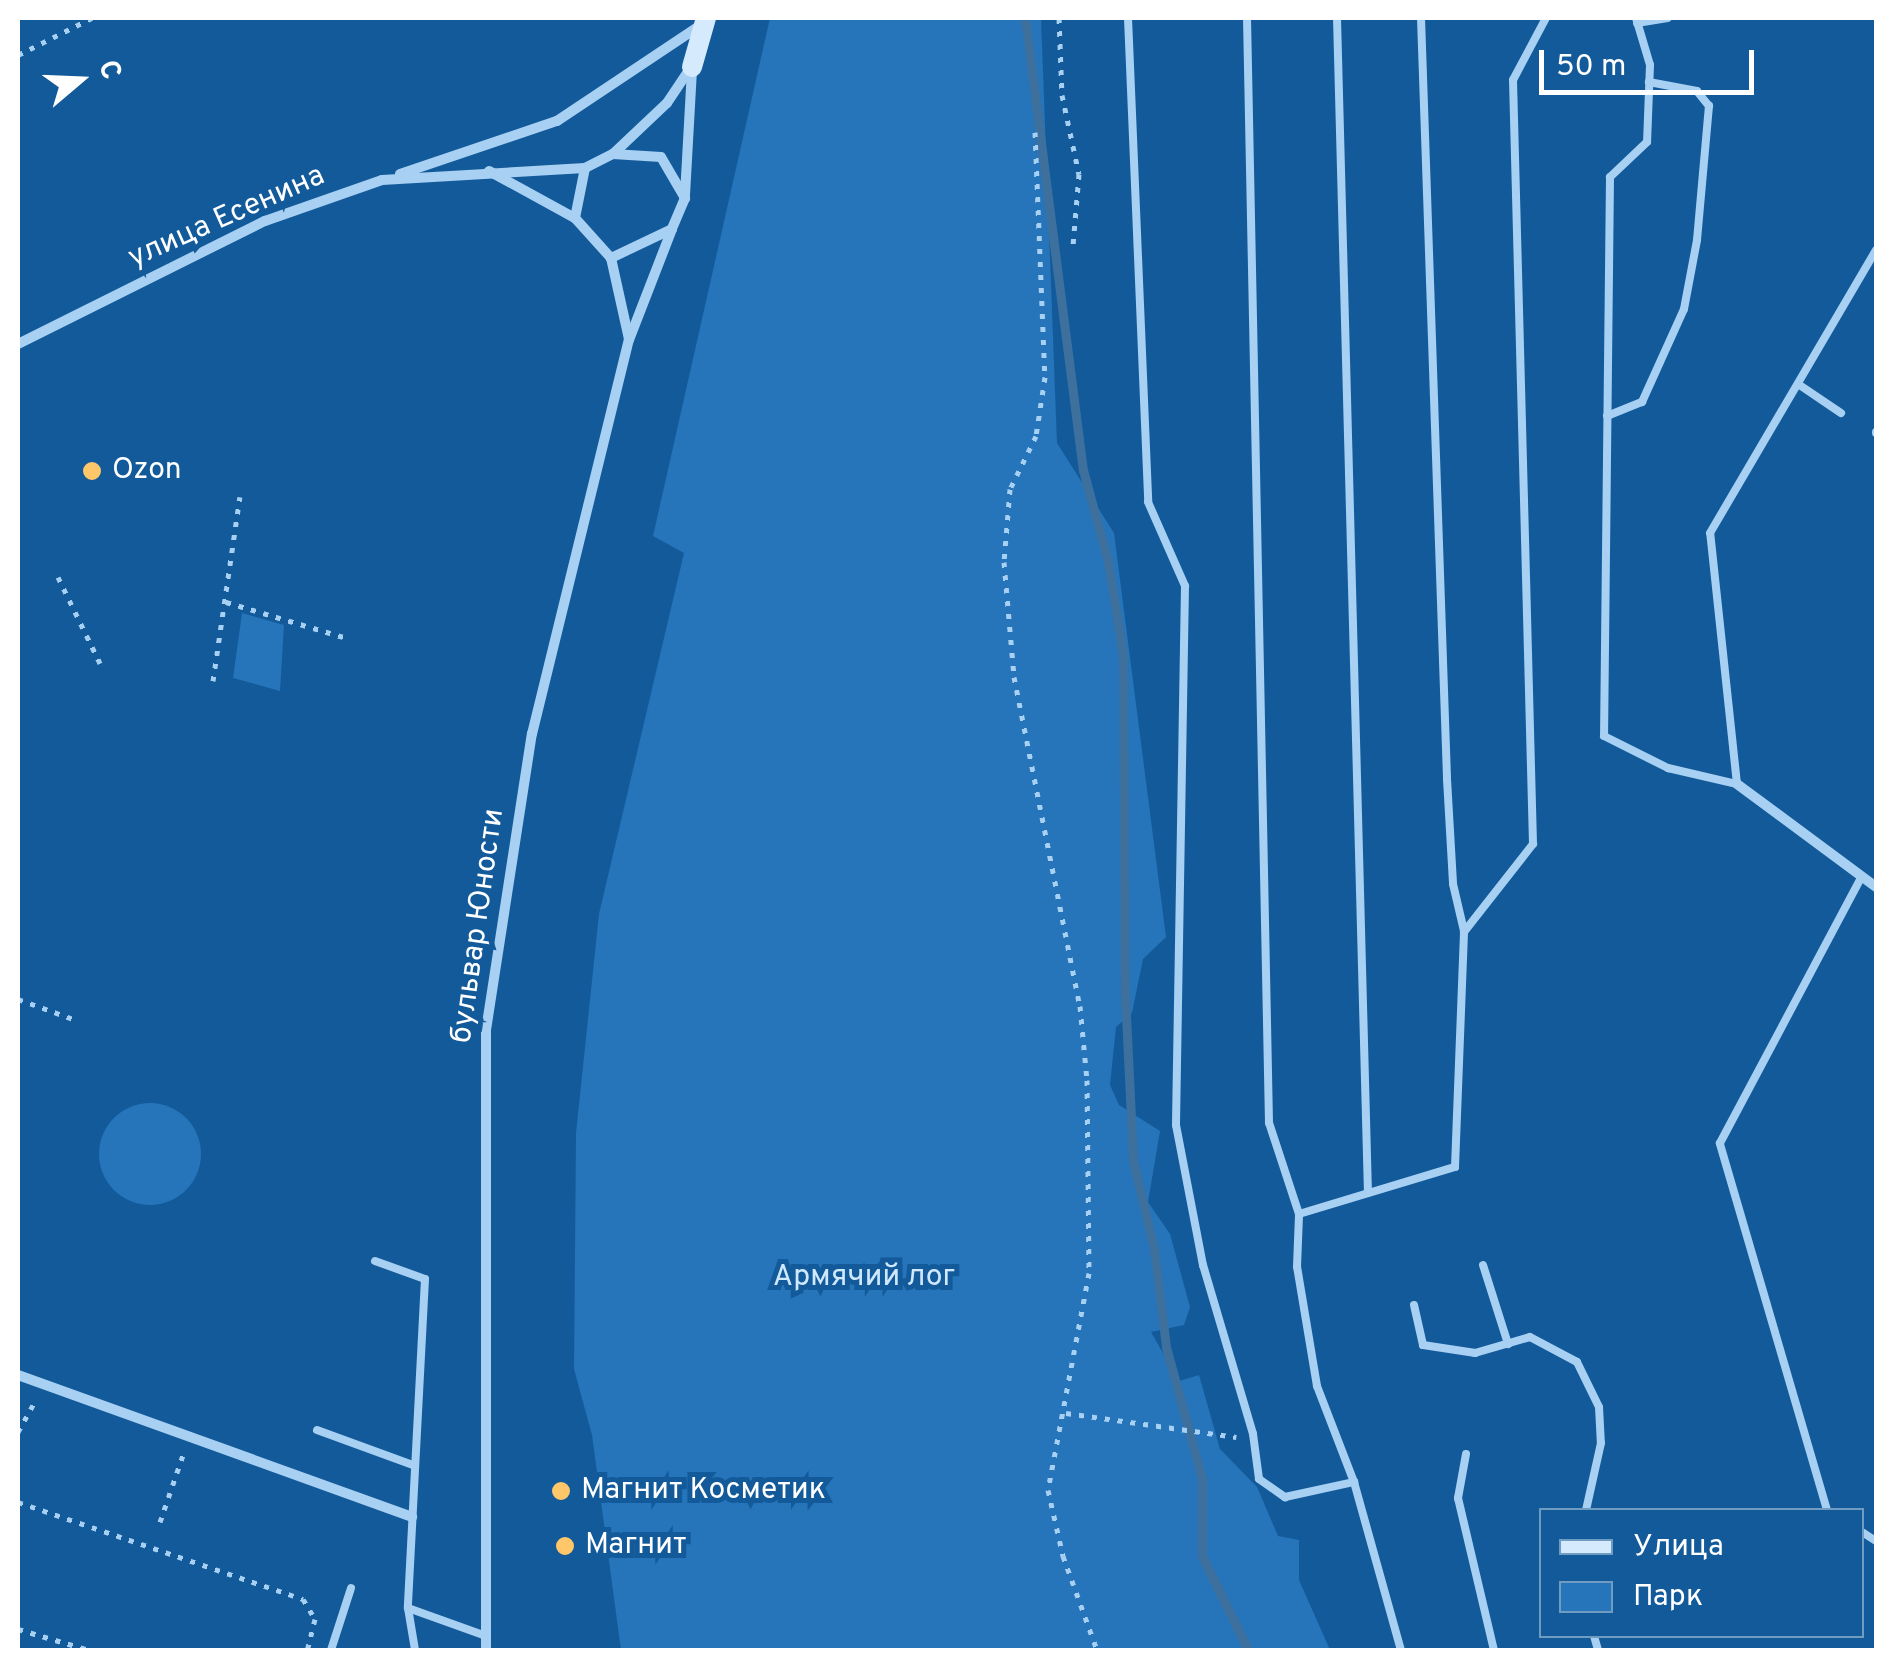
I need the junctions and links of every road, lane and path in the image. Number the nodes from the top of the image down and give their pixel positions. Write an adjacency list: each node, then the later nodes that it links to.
1 (92, 18): 11 (path)
2 (1058, 18): 22 (path)
3 (1128, 18): 57 (lane)
4 (1247, 18): 43 (lane)
5 (1337, 18): 42 (lane)
6 (1421, 18): 39 (lane)
7 (1546, 18): 39 (lane)
8 (1668, 18): 10 (lane)
9 (706, 20): 12 (street); 18 (street)
10 (1637, 20): 13 (lane)
11 (18, 55)
12 (692, 66): 15 (street); 19 (street)
13 (1649, 82): 29 (lane); 29 (lane)
14 (1034, 132): 50 (path)
15 (613, 154): 16 (street); 19 (street)
16 (585, 168): 17 (street, улица Есенина); 20 (street)
17 (488, 170): 18 (street, улица Есенина); 20 (street)
18 (382, 180): 26 (street, улица Есенина)
19 (685, 198): 21 (street)
20 (575, 218): 24 (street)
21 (672, 229): 24 (street); 25 (street, бульвар Юности)
22 (1073, 246)
23 (1876, 250): 27 (lane)
24 (611, 258): 25 (street)
25 (629, 340): 66 (street, бульвар Юности)
26 (18, 344)
27 (1798, 384): 28 (lane); 36 (lane)
28 (1840, 413)
29 (1607, 416): 36 (lane)
30 (240, 497): 32 (path)
31 (58, 577): 34 (path)
32 (225, 602): 33 (path); 35 (path)
33 (348, 638)
34 (100, 663)
35 (213, 682)
36 (1737, 784): 37 (street)
37 (1861, 878): 38 (street); 60 (lane)
38 (1876, 887)
39 (1464, 932): 42 (lane)
40 (18, 999): 41 (path)
41 (76, 1020)
42 (1368, 1193): 43 (lane)
43 (1299, 1214): 57 (lane)
44 (375, 1261): 56 (lane)
45 (1483, 1266): 47 (lane)
46 (1414, 1305): 47 (lane)
47 (1508, 1344): 59 (lane)
48 (18, 1375): 49 (street)
49 (44, 1384): 52 (path); 54 (street)
50 (1066, 1413): 53 (path); 72 (path)
51 (317, 1430): 56 (lane)
52 (18, 1432)
53 (1212, 1437)
54 (189, 1438): 61 (street); 62 (path)
55 (1466, 1454): 74 (lane)
56 (414, 1465): 61 (lane)
57 (1354, 1482): 73 (lane)
58 (18, 1502): 68 (path)
59 (1586, 1508)
60 (1825, 1508)
61 (412, 1517): 64 (lane)
62 (160, 1522)
63 (351, 1588): 69 (lane)
64 (408, 1608): 66 (lane); 70 (lane)
65 (18, 1628): 67 (path)
66 (483, 1635): 71 (street, бульвар Юности)
67 (88, 1650)
68 (306, 1650)
69 (331, 1650)
70 (415, 1650)
71 (486, 1650)
72 (1097, 1650)
73 (1401, 1650)
74 (1494, 1650)

